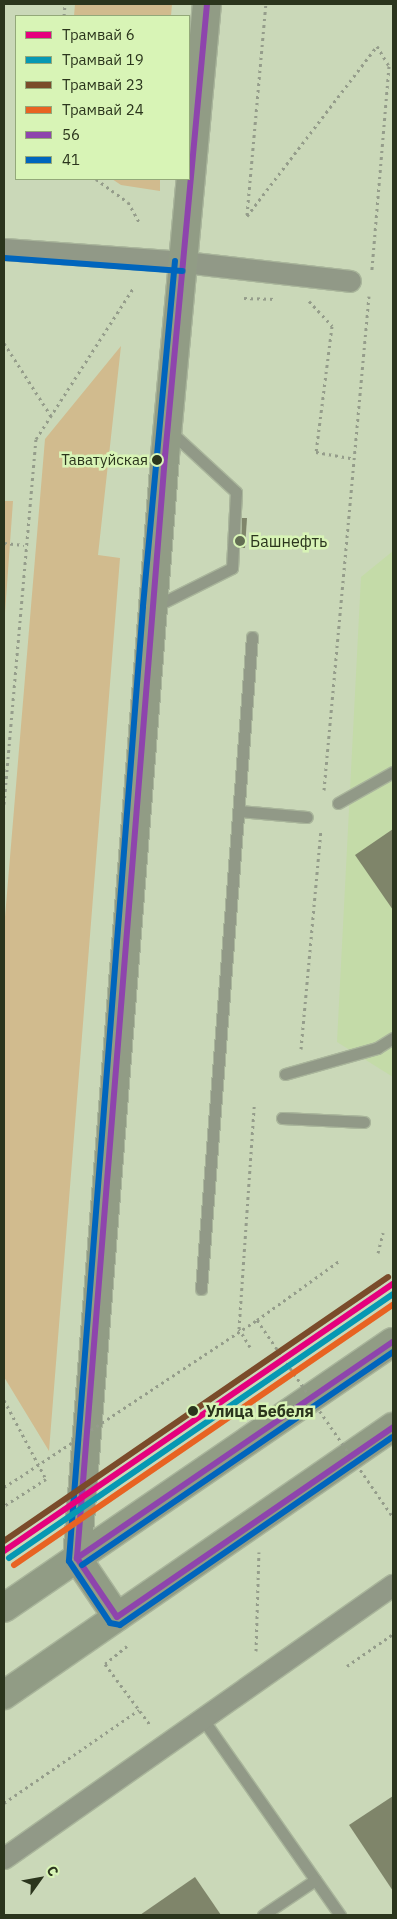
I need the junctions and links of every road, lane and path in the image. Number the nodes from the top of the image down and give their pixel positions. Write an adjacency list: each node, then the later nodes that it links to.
1 (207, 4): 6 (main road)
2 (266, 4): 7 (path)
3 (97, 180): 4 (path)
4 (139, 222)
5 (4, 249): 6 (street)
6 (184, 262): 8 (street); 16 (main road)
7 (371, 272)
8 (350, 281)
9 (134, 287): 15 (path)
10 (370, 292): 17 (path)
11 (244, 298): 12 (path)
12 (281, 299)
13 (299, 300): 17 (path)
14 (4, 343): 15 (path)
15 (51, 416): 19 (path)
16 (167, 428): 20 (main road); 20 (lane)
17 (354, 459): 23 (path)
18 (4, 543): 19 (path)
19 (24, 545): 25 (path)
20 (152, 608): 50 (main road)
21 (252, 637): 26 (lane)
22 (393, 772): 24 (lane)
23 (324, 792)
24 (338, 803)
25 (4, 804)
26 (239, 811): 27 (lane); 38 (lane)
27 (307, 817)
28 (322, 821): 30 (path)
29 (393, 1038): 30 (lane)
30 (299, 1070): 31 (lane)
31 (285, 1074)
32 (254, 1106): 41 (path)
33 (282, 1118): 34 (lane)
34 (364, 1122)
35 (383, 1233): 36 (path)
36 (378, 1253)
37 (339, 1261): 39 (path)
38 (201, 1289)
39 (257, 1320): 46 (path, bridge); 48 (path, bridge)
40 (393, 1342): 50 (main road)
41 (250, 1347)
42 (4, 1400): 47 (path)
43 (393, 1427): 53 (main road)
44 (370, 1466): 45 (path)
45 (354, 1476)
46 (4, 1487)
47 (4, 1506)
48 (393, 1517)
49 (260, 1542): 56 (path)
50 (77, 1558): 52 (main road); 53 (main road)
51 (393, 1585): 60 (street)
52 (4, 1608)
53 (118, 1617): 58 (main road)
54 (393, 1634): 57 (path)
55 (136, 1639): 59 (path)
56 (255, 1660)
57 (347, 1666)
58 (4, 1695)
59 (139, 1710): 61 (path); 62 (path)
60 (202, 1718): 63 (street); 64 (lane)
61 (154, 1730)
62 (4, 1803)
63 (4, 1858)
64 (315, 1880): 65 (lane); 66 (lane)
65 (263, 1915)
66 (340, 1915)

